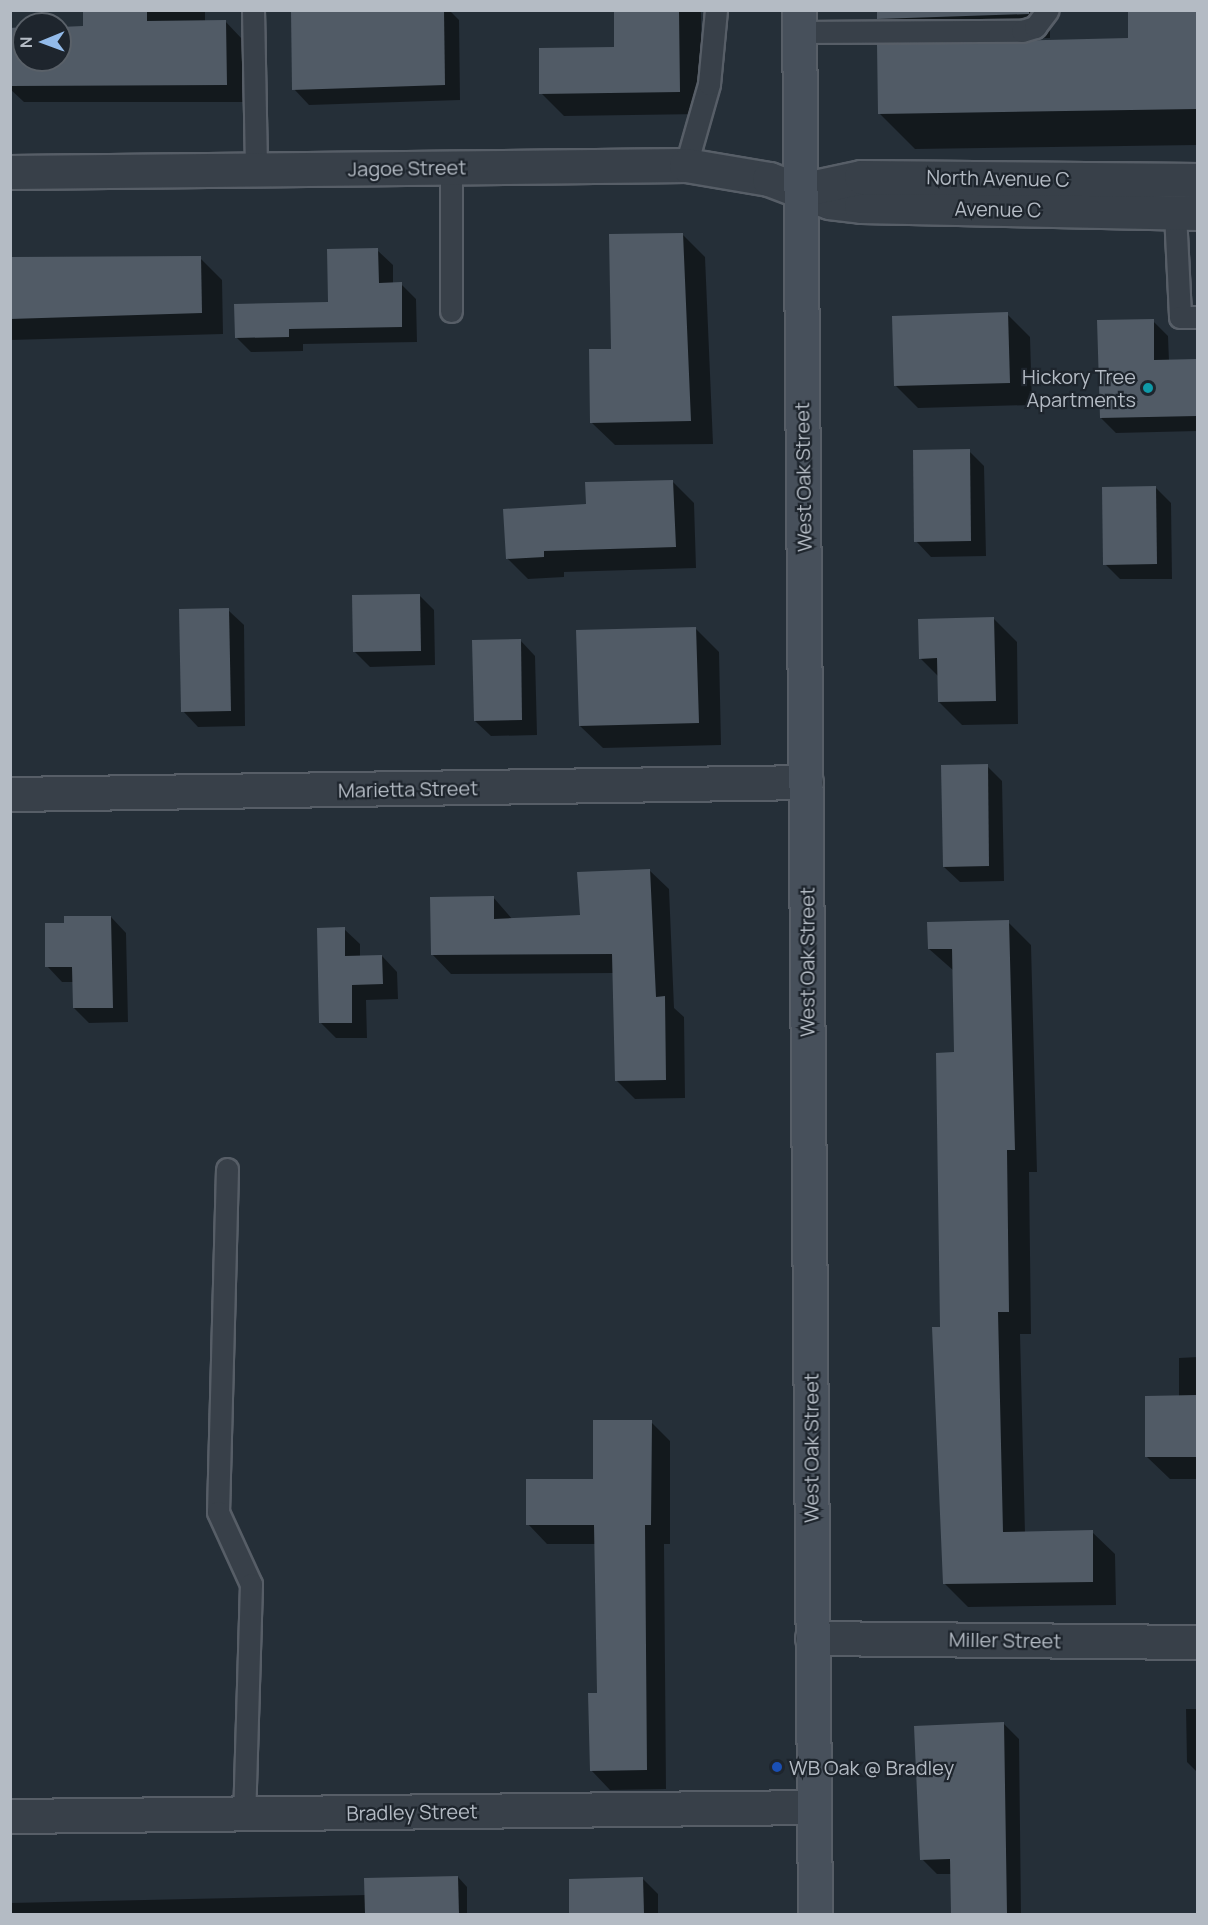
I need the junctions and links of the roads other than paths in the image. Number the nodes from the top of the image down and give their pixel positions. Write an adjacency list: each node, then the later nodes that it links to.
1 (252, 10): 7 (lane)
2 (716, 10): 5 (lane)
3 (1048, 10): 4 (lane)
4 (799, 21): 10 (main road, West Oak Street)
5 (686, 165): 6 (street, Jagoe Street); 10 (street, Jagoe Street)
6 (451, 167): 7 (street, Jagoe Street); 12 (lane)
7 (256, 169): 8 (street, Jagoe Street)
8 (10, 172)
9 (1197, 180): 10 (street, North Avenue C)
10 (801, 190): 11 (street, Avenue C); 14 (main road, West Oak Street)
11 (1186, 213): 13 (lane)
12 (451, 311)
13 (1197, 317)
14 (806, 782): 15 (street, Marietta Street); 17 (main road, West Oak Street)
15 (10, 794)
16 (227, 1169): 20 (lane)
17 (812, 1638): 18 (street, Miller Street); 19 (main road, West Oak Street)
18 (1197, 1642)
19 (814, 1807): 20 (street, Bradley Street); 22 (main road, West Oak Street)
20 (244, 1814): 21 (street, Bradley Street)
21 (10, 1816)
22 (815, 1914)

